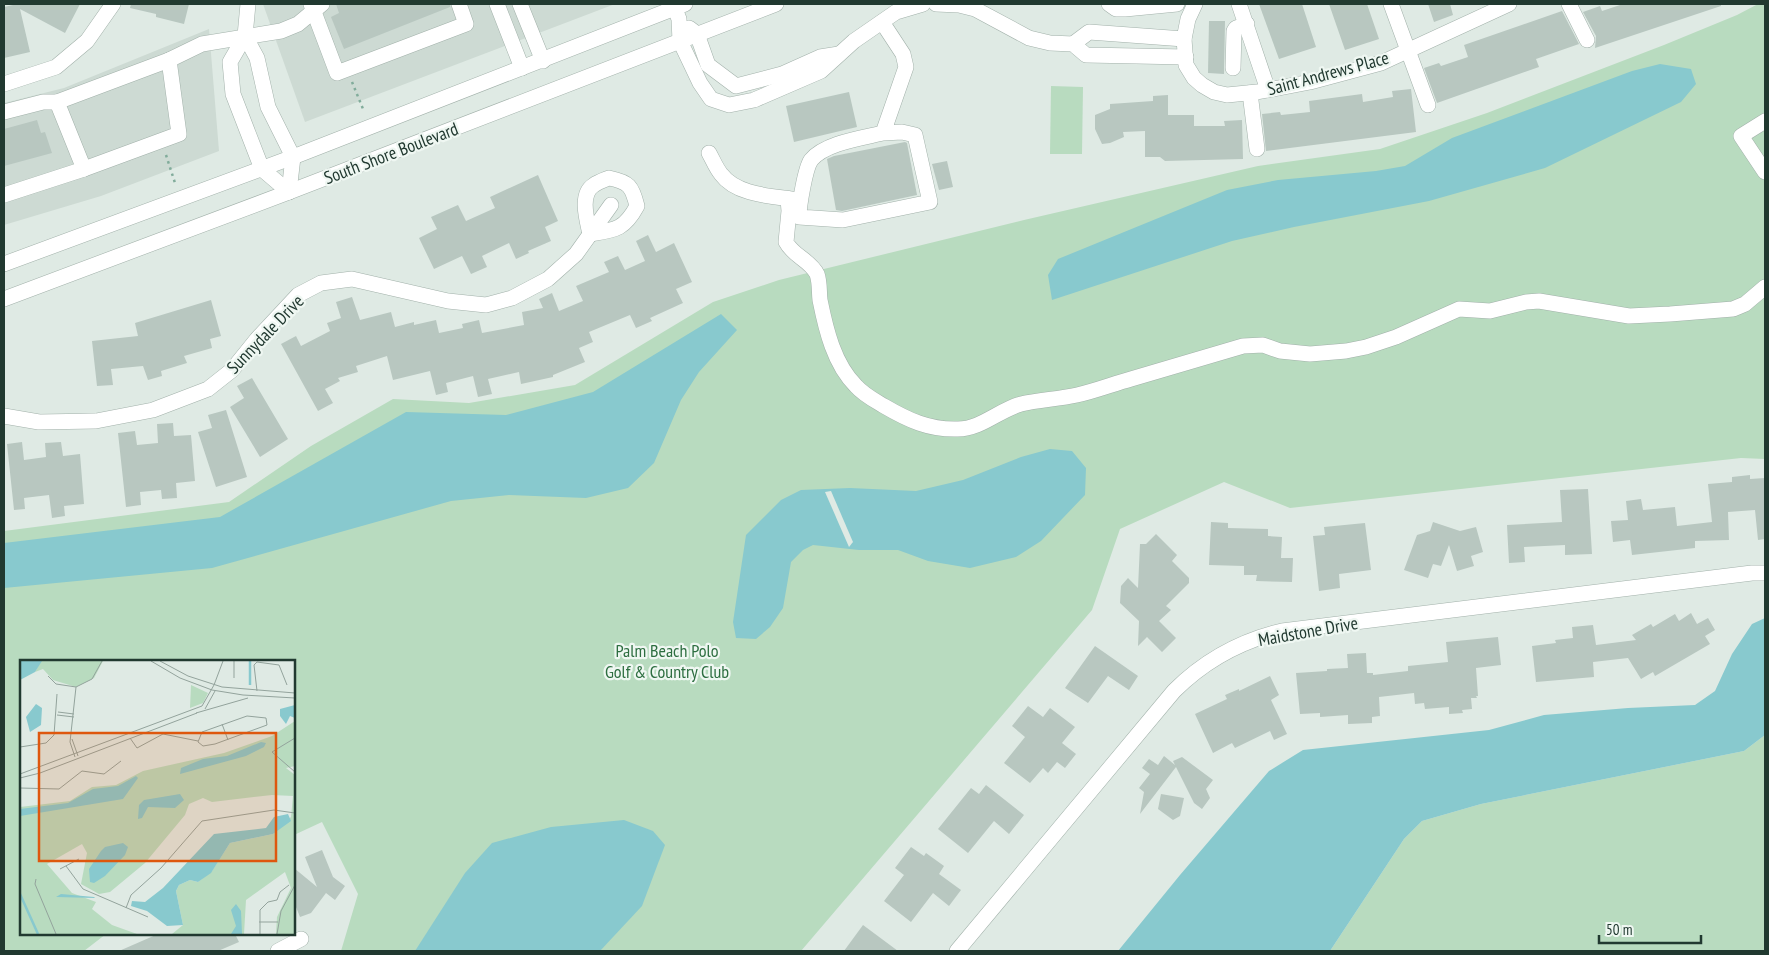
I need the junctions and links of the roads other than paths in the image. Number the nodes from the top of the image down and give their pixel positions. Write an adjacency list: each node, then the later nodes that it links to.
1 (113, 4): 32 (street)
2 (248, 4): 20 (street)
3 (459, 4): 15 (street)
4 (497, 4): 30 (street)
5 (520, 4): 29 (street)
6 (776, 4): 19 (street, South Shore Boulevard)
7 (923, 4): 17 (street)
8 (936, 4): 24 (street)
9 (1109, 4): 10 (street)
10 (1186, 4): 21 (street, Saint Andrews Place)
11 (1239, 4): 18 (street)
12 (1391, 4): 25 (street)
13 (1509, 4): 25 (street, Saint Andrews Place)
14 (1569, 4): 22 (street)
15 (316, 6): 20 (street)
16 (678, 9): 19 (street); 23 (street); 29 (street, South Shore Boulevard)
17 (882, 22): 26 (street); 39 (street)
18 (1246, 24): 31 (street); 33 (street)
19 (697, 34): 23 (street, South Shore Boulevard); 26 (street)
20 (245, 36): 28 (street); 42 (street); 44 (street)
21 (1184, 39): 24 (street); 27 (street, Saint Andrews Place)
22 (1587, 40)
23 (680, 41): 26 (street); 46 (street, South Shore Boulevard)
24 (1073, 44): 27 (street)
25 (1409, 50): 33 (street, Saint Andrews Place); 36 (street)
26 (839, 54)
27 (1186, 57): 34 (street, Saint Andrews Place)
28 (169, 60): 35 (street); 43 (street)
29 (543, 61): 30 (street, South Shore Boulevard)
30 (522, 68): 42 (street, South Shore Boulevard)
31 (1234, 68)
32 (4, 84)
33 (1268, 90): 34 (street, Saint Andrews Place)
34 (1250, 93): 40 (street)
35 (57, 102): 37 (street); 43 (street)
36 (1428, 105)
37 (4, 112)
38 (1765, 121): 45 (street)
39 (883, 133): 48 (street); 48 (street)
40 (1257, 149)
41 (709, 153): 48 (street)
42 (293, 157): 44 (street, South Shore Boulevard); 46 (street)
43 (84, 169): 47 (street)
44 (262, 169): 46 (street); 50 (street, South Shore Boulevard)
45 (1765, 172)
46 (289, 192): 52 (street, South Shore Boulevard)
47 (4, 195)
48 (794, 200): 51 (street)
49 (611, 205): 53 (street, Sunnydale Drive)
50 (4, 264)
51 (1765, 287)
52 (4, 299)
53 (4, 416)
54 (1765, 573): 57 (street, Maidstone Drive)
55 (301, 940): 56 (street)
56 (278, 951)
57 (957, 951)

